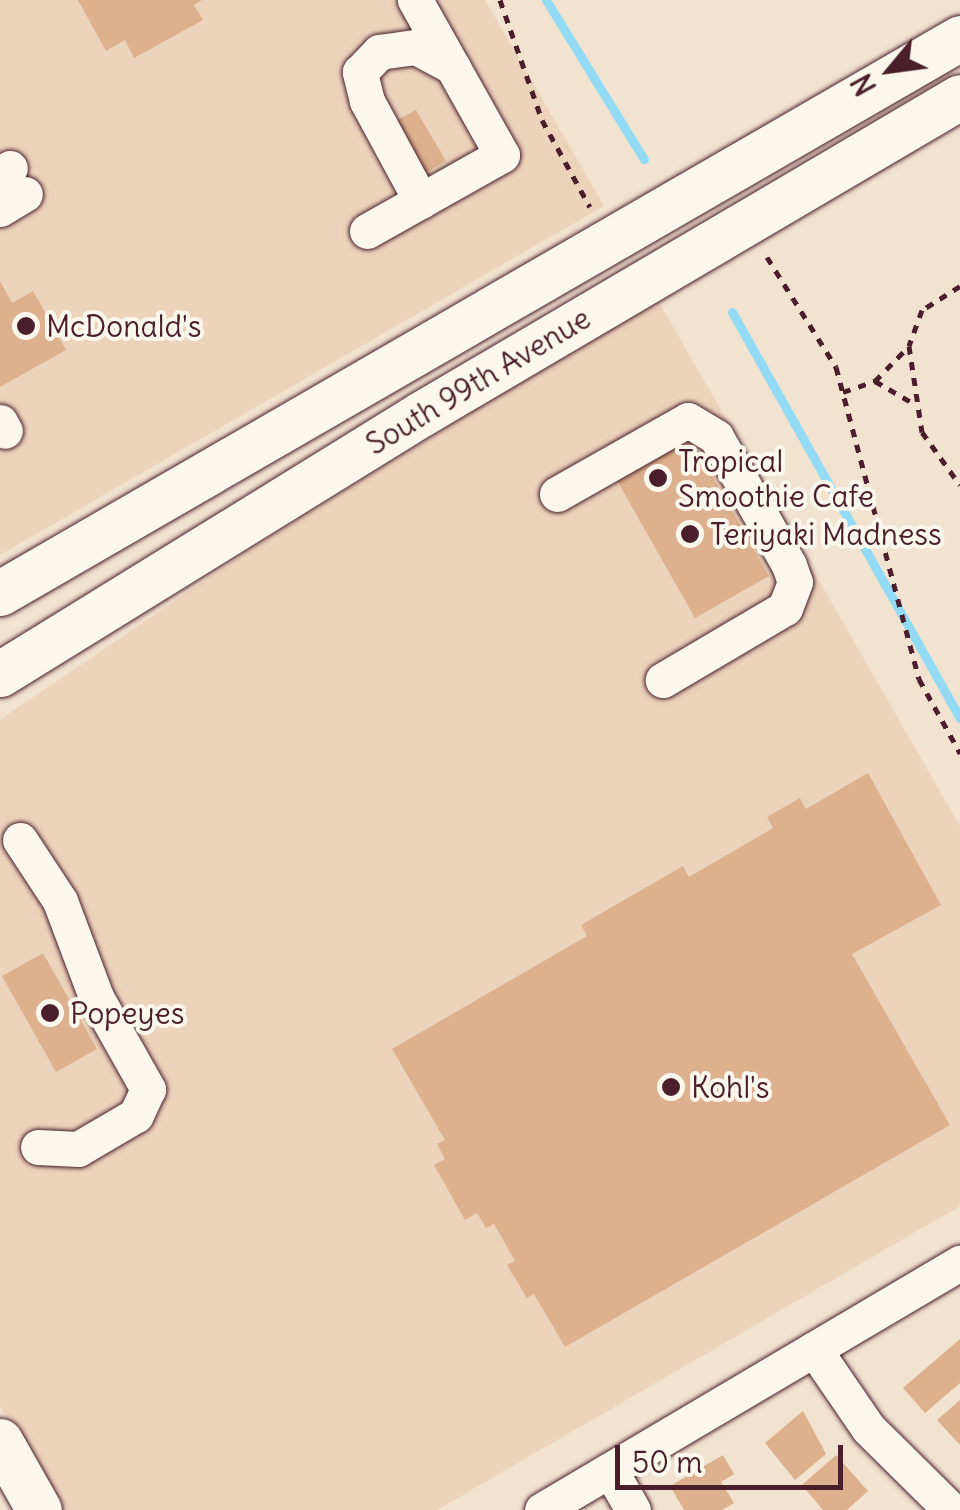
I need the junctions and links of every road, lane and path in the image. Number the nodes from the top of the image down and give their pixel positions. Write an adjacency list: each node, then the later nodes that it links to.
1 (415, 0): 4 (street)
2 (500, 0): 7 (path)
3 (960, 38): 17 (main road, South 99th Avenue)
4 (453, 67): 6 (street); 6 (street)
5 (960, 97): 18 (main road, South 99th Avenue)
6 (421, 201): 8 (street)
7 (590, 207)
8 (367, 231)
9 (767, 256): 13 (path)
10 (960, 286): 11 (path)
11 (909, 346): 12 (path); 14 (path)
12 (875, 380): 13 (path); 14 (path)
13 (843, 392): 20 (path)
14 (914, 404): 15 (path)
15 (960, 485)
16 (557, 494): 19 (street)
17 (0, 593)
18 (0, 674)
19 (663, 680)
20 (960, 753)
21 (20, 840): 22 (street)
22 (38, 1147)
23 (954, 1278): 24 (street)
24 (814, 1349): 26 (street); 30 (street)
25 (0, 1441): 27 (main road)
26 (610, 1470): 28 (street); 29 (street)
27 (39, 1510)
28 (542, 1510)
29 (633, 1510)
30 (951, 1510)

